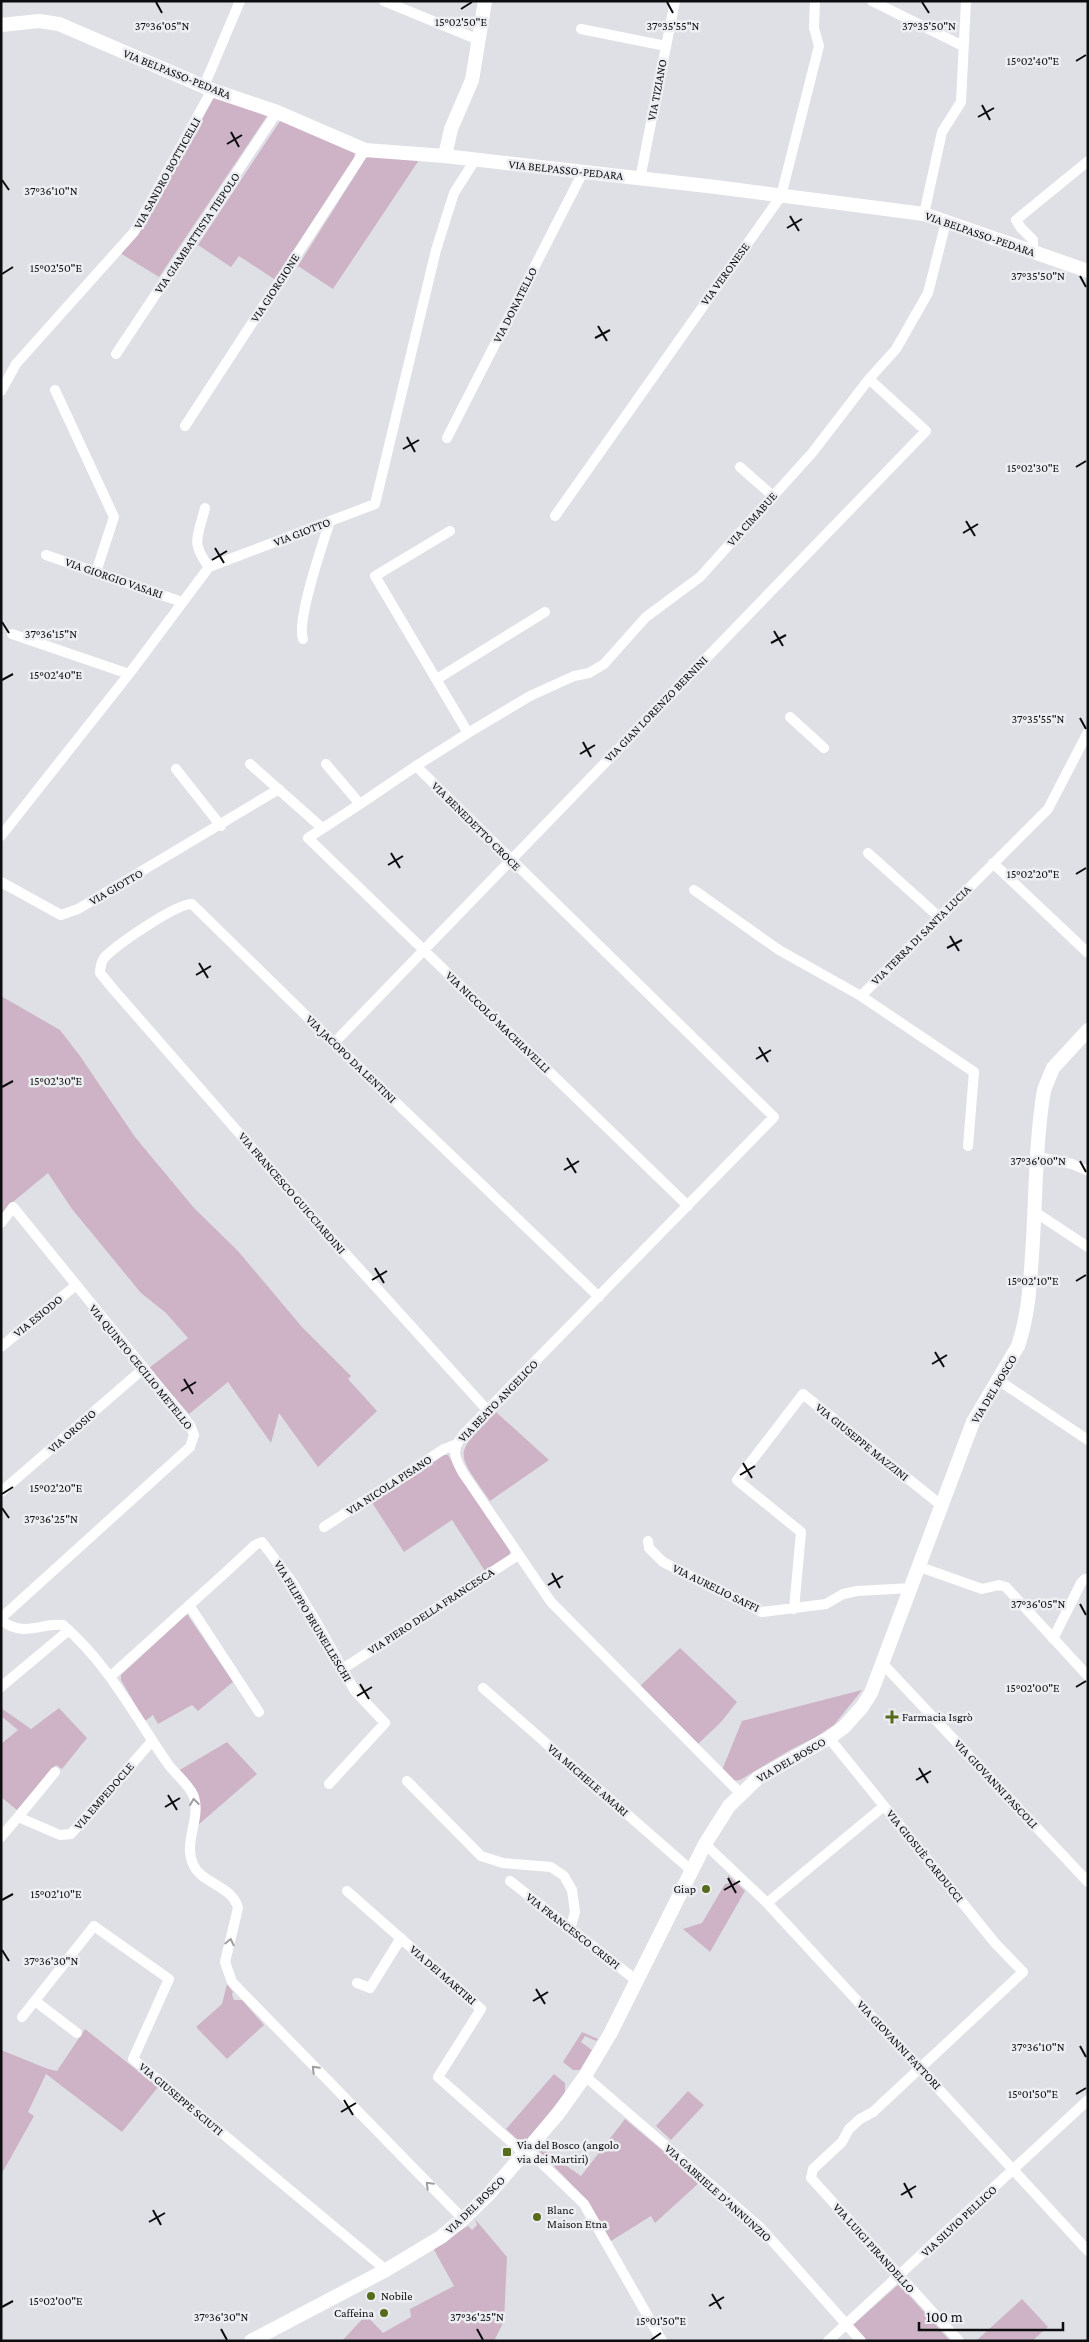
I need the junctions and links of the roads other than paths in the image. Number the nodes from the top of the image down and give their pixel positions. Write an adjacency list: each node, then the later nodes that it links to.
1 (240, 1): 13 (street, VIA SANDRO BOTTICELLI)
2 (384, 1): 10 (street)
3 (485, 1): 10 (main road)
4 (675, 1): 11 (street, VIA TIZIANO)
5 (815, 1): 21 (street, VIA VERONESE)
6 (872, 1): 12 (street)
7 (966, 1): 12 (street)
8 (1, 25): 13 (main road, VIA BELPASSO-PEDARA)
9 (581, 29): 11 (street)
10 (479, 40): 16 (main road)
11 (666, 46): 20 (street, VIA TIZIANO)
12 (962, 46): 22 (street)
13 (208, 88): 14 (main road, VIA BELPASSO-PEDARA); 29 (street, VIA SANDRO BOTTICELLI)
14 (277, 112): 15 (main road, VIA BELPASSO-PEDARA); 26 (street, VIA GIAMBATTISTA TIEPOLO)
15 (366, 150): 16 (main road, VIA BELPASSO-PEDARA); 30 (street, VIA GIORGIONE)
16 (445, 156): 17 (main road, VIA BELPASSO-PEDARA)
17 (475, 160): 19 (main road, VIA BELPASSO-PEDARA); 36 (street, VIA GIOTTO)
18 (1088, 160): 24 (street)
19 (583, 172): 20 (main road, VIA BELPASSO-PEDARA); 31 (street, VIA DONATELLO)
20 (640, 179): 21 (main road, VIA BELPASSO-PEDARA)
21 (781, 196): 22 (main road, VIA BELPASSO-PEDARA); 35 (street, VIA VERONESE)
22 (924, 214): 23 (main road, VIA BELPASSO-PEDARA)
23 (946, 222): 24 (main road, VIA BELPASSO-PEDARA); 27 (street, VIA CIMABUE)
24 (1033, 252): 25 (main road, VIA BELPASSO-PEDARA)
25 (1088, 271)
26 (116, 354)
27 (869, 379): 33 (street, VIA CIMABUE); 61 (street, VIA GIAN LORENZO BERNINI)
28 (55, 390): 40 (street)
29 (1, 391)
30 (185, 426)
31 (447, 438)
32 (740, 467): 33 (street)
33 (773, 496): 49 (street, VIA CIMABUE)
34 (205, 508): 39 (street)
35 (555, 516)
36 (330, 521): 39 (street, VIA GIOTTO); 44 (street)
37 (450, 531): 46 (street)
38 (46, 555): 40 (street, VIA GIORGIO VASARI)
39 (209, 567): 41 (street)
40 (96, 572): 41 (street, VIA GIORGIO VASARI)
41 (182, 602): 45 (street)
42 (545, 612): 46 (street)
43 (12, 634): 45 (street)
44 (303, 639)
45 (129, 674): 59 (street)
46 (437, 679): 49 (street)
47 (790, 717): 50 (street)
48 (1088, 732): 62 (street, VIA TERRA DI SANTA LUCIA)
49 (468, 733): 53 (street)
50 (824, 748)
51 (250, 764): 55 (street)
52 (326, 764): 56 (street)
53 (416, 766): 56 (street); 61 (street, VIA BENEDETTO CROCE)
54 (176, 769): 57 (street)
55 (278, 790): 57 (street, VIA GIOTTO); 58 (street)
56 (360, 804): 58 (street)
57 (221, 826): 63 (street, VIA GIOTTO)
58 (321, 827): 66 (street, VIA NICCOLÓ MACHIAVELLI)
59 (1, 836)
60 (868, 853): 65 (street)
61 (509, 860): 66 (street, VIA GIAN LORENZO BERNINI); 72 (street, VIA BENEDETTO CROCE)
62 (993, 862): 65 (street, VIA TERRA DI SANTA LUCIA); 67 (street)
63 (1, 882)
64 (694, 890): 69 (street)
65 (939, 917): 69 (street, VIA TERRA DI SANTA LUCIA)
66 (425, 951): 71 (street, VIA GIAN LORENZO BERNINI); 76 (street, VIA NICCOLÓ MACHIAVELLI)
67 (1088, 953)
68 (100, 973): 71 (street, VIA JACOPO DA LENTINI); 85 (street, VIA FRANCESCO GUICCIARDINI)
69 (861, 996): 73 (street, VIA TERRA DI SANTA LUCIA)
70 (1088, 1030): 74 (main road, VIA DEL BOSCO)
71 (334, 1043): 81 (street, VIA JACOPO DA LENTINI)
72 (774, 1117): 76 (street, VIA BEATO ANGELICO)
73 (968, 1146)
74 (1038, 1157): 75 (street); 77 (main road, VIA DEL BOSCO)
75 (1088, 1171)
76 (688, 1206): 81 (street, VIA BEATO ANGELICO)
77 (1035, 1212): 79 (street); 84 (main road, VIA DEL BOSCO)
78 (1, 1223): 80 (street, VIA QUINTO CECILIO METELLO)
79 (1088, 1247)
80 (76, 1286): 82 (street, VIA ESIODO); 83 (street, VIA QUINTO CECILIO METELLO)
81 (600, 1297): 85 (street, VIA BEATO ANGELICO)
82 (1, 1347)
83 (143, 1369): 88 (street, VIA OROSIO); 98 (street, VIA QUINTO CECILIO METELLO)
84 (998, 1380): 86 (street); 89 (main road, VIA DEL BOSCO)
85 (488, 1411): 87 (street, VIA BEATO ANGELICO)
86 (1088, 1440)
87 (455, 1445): 90 (street, VIA NICOLA PISANO); 92 (street, VIA BEATO ANGELICO)
88 (1, 1492)
89 (942, 1506): 93 (main road, VIA DEL BOSCO); 97 (street, VIA GIUSEPPE MAZZINI)
90 (324, 1527)
91 (648, 1541): 97 (street, VIA AURELIO SAFFI)
92 (518, 1555): 102 (street, VIA PIERO DELLA FRANCESCA); 113 (street, VIA BEATO ANGELICO)
93 (920, 1567): 95 (main road, VIA DEL BOSCO); 100 (street)
94 (1088, 1579): 100 (street)
95 (912, 1588): 97 (street, VIA AURELIO SAFFI); 101 (main road, VIA DEL BOSCO)
96 (189, 1606): 102 (street, VIA FILIPPO BRUNELLESCHI); 103 (street, VIA FILIPPO BRUNELLESCHI); 107 (street)
97 (794, 1609)
98 (1, 1619): 99 (street)
99 (68, 1630): 103 (street); 105 (street)
100 (1054, 1639): 104 (street)
101 (884, 1664): 108 (main road, VIA DEL BOSCO); 120 (street, VIA GIOVANNI PASCOLI)
102 (344, 1668): 112 (street, VIA FILIPPO BRUNELLESCHI)
103 (111, 1676): 109 (street)
104 (1088, 1676)
105 (1, 1687)
106 (484, 1688): 118 (street, VIA MICHELE AMARI)
107 (259, 1712)
108 (829, 1738): 113 (main road, VIA DEL BOSCO); 114 (street, VIA GIOSUÈ CARDUCCI)
109 (152, 1741): 115 (street, VIA EMPEDOCLE); 135 (street, one-way to 109)
110 (55, 1772): 115 (street)
111 (407, 1782): 123 (street)
112 (329, 1784)
113 (740, 1793): 117 (main road, VIA DEL BOSCO)
114 (884, 1806): 122 (street); 130 (street, VIA GIOSUÈ CARDUCCI)
115 (18, 1817): 116 (street)
116 (1, 1837)
117 (705, 1844): 118 (main road, VIA DEL BOSCO); 122 (street, VIA GIOVANNI FATTORI)
118 (692, 1871): 125 (main road, VIA DEL BOSCO)
119 (510, 1881): 123 (street, VIA FRANCESCO CRISPI)
120 (1088, 1882)
121 (347, 1891): 124 (street, VIA DEI MARTIRI)
122 (767, 1903): 130 (street, VIA GIOVANNI FATTORI)
123 (570, 1929): 125 (street, VIA FRANCESCO CRISPI)
124 (401, 1938): 126 (street); 133 (street, VIA DEI MARTIRI)
125 (637, 1981): 131 (main road, VIA DEL BOSCO)
126 (358, 1983)
127 (35, 2001): 128 (street, VIA GIUSEPPE SCIUTI); 129 (street); 137 (street, VIA GIUSEPPE SCIUTI)
128 (22, 2017)
129 (76, 2033)
130 (920, 2068): 134 (street, VIA GIOVANNI FATTORI); 138 (street, VIA LUIGI PIRANDELLO)
131 (585, 2076): 133 (main road, VIA DEL BOSCO); 139 (street, VIA GABRIELE D'ANNUNZIO)
132 (1088, 2100): 134 (street, VIA SILVIO PELLICO)
133 (527, 2152): 135 (main road, VIA DEL BOSCO); 141 (street)
134 (1013, 2170): 136 (street, VIA GIOVANNI FATTORI); 138 (street, VIA SILVIO PELLICO)
135 (463, 2219): 137 (main road, VIA DEL BOSCO)
136 (1088, 2251)
137 (386, 2270): 140 (main road, VIA DEL BOSCO)
138 (900, 2276): 139 (street, VIA SILVIO PELLICO); 144 (street, VIA LUIGI PIRANDELLO)
139 (846, 2324): 142 (street, VIA SILVIO PELLICO); 143 (street, VIA GABRIELE D'ANNUNZIO)
140 (251, 2341)
141 (662, 2341)
142 (828, 2341)
143 (861, 2341)
144 (959, 2341)

